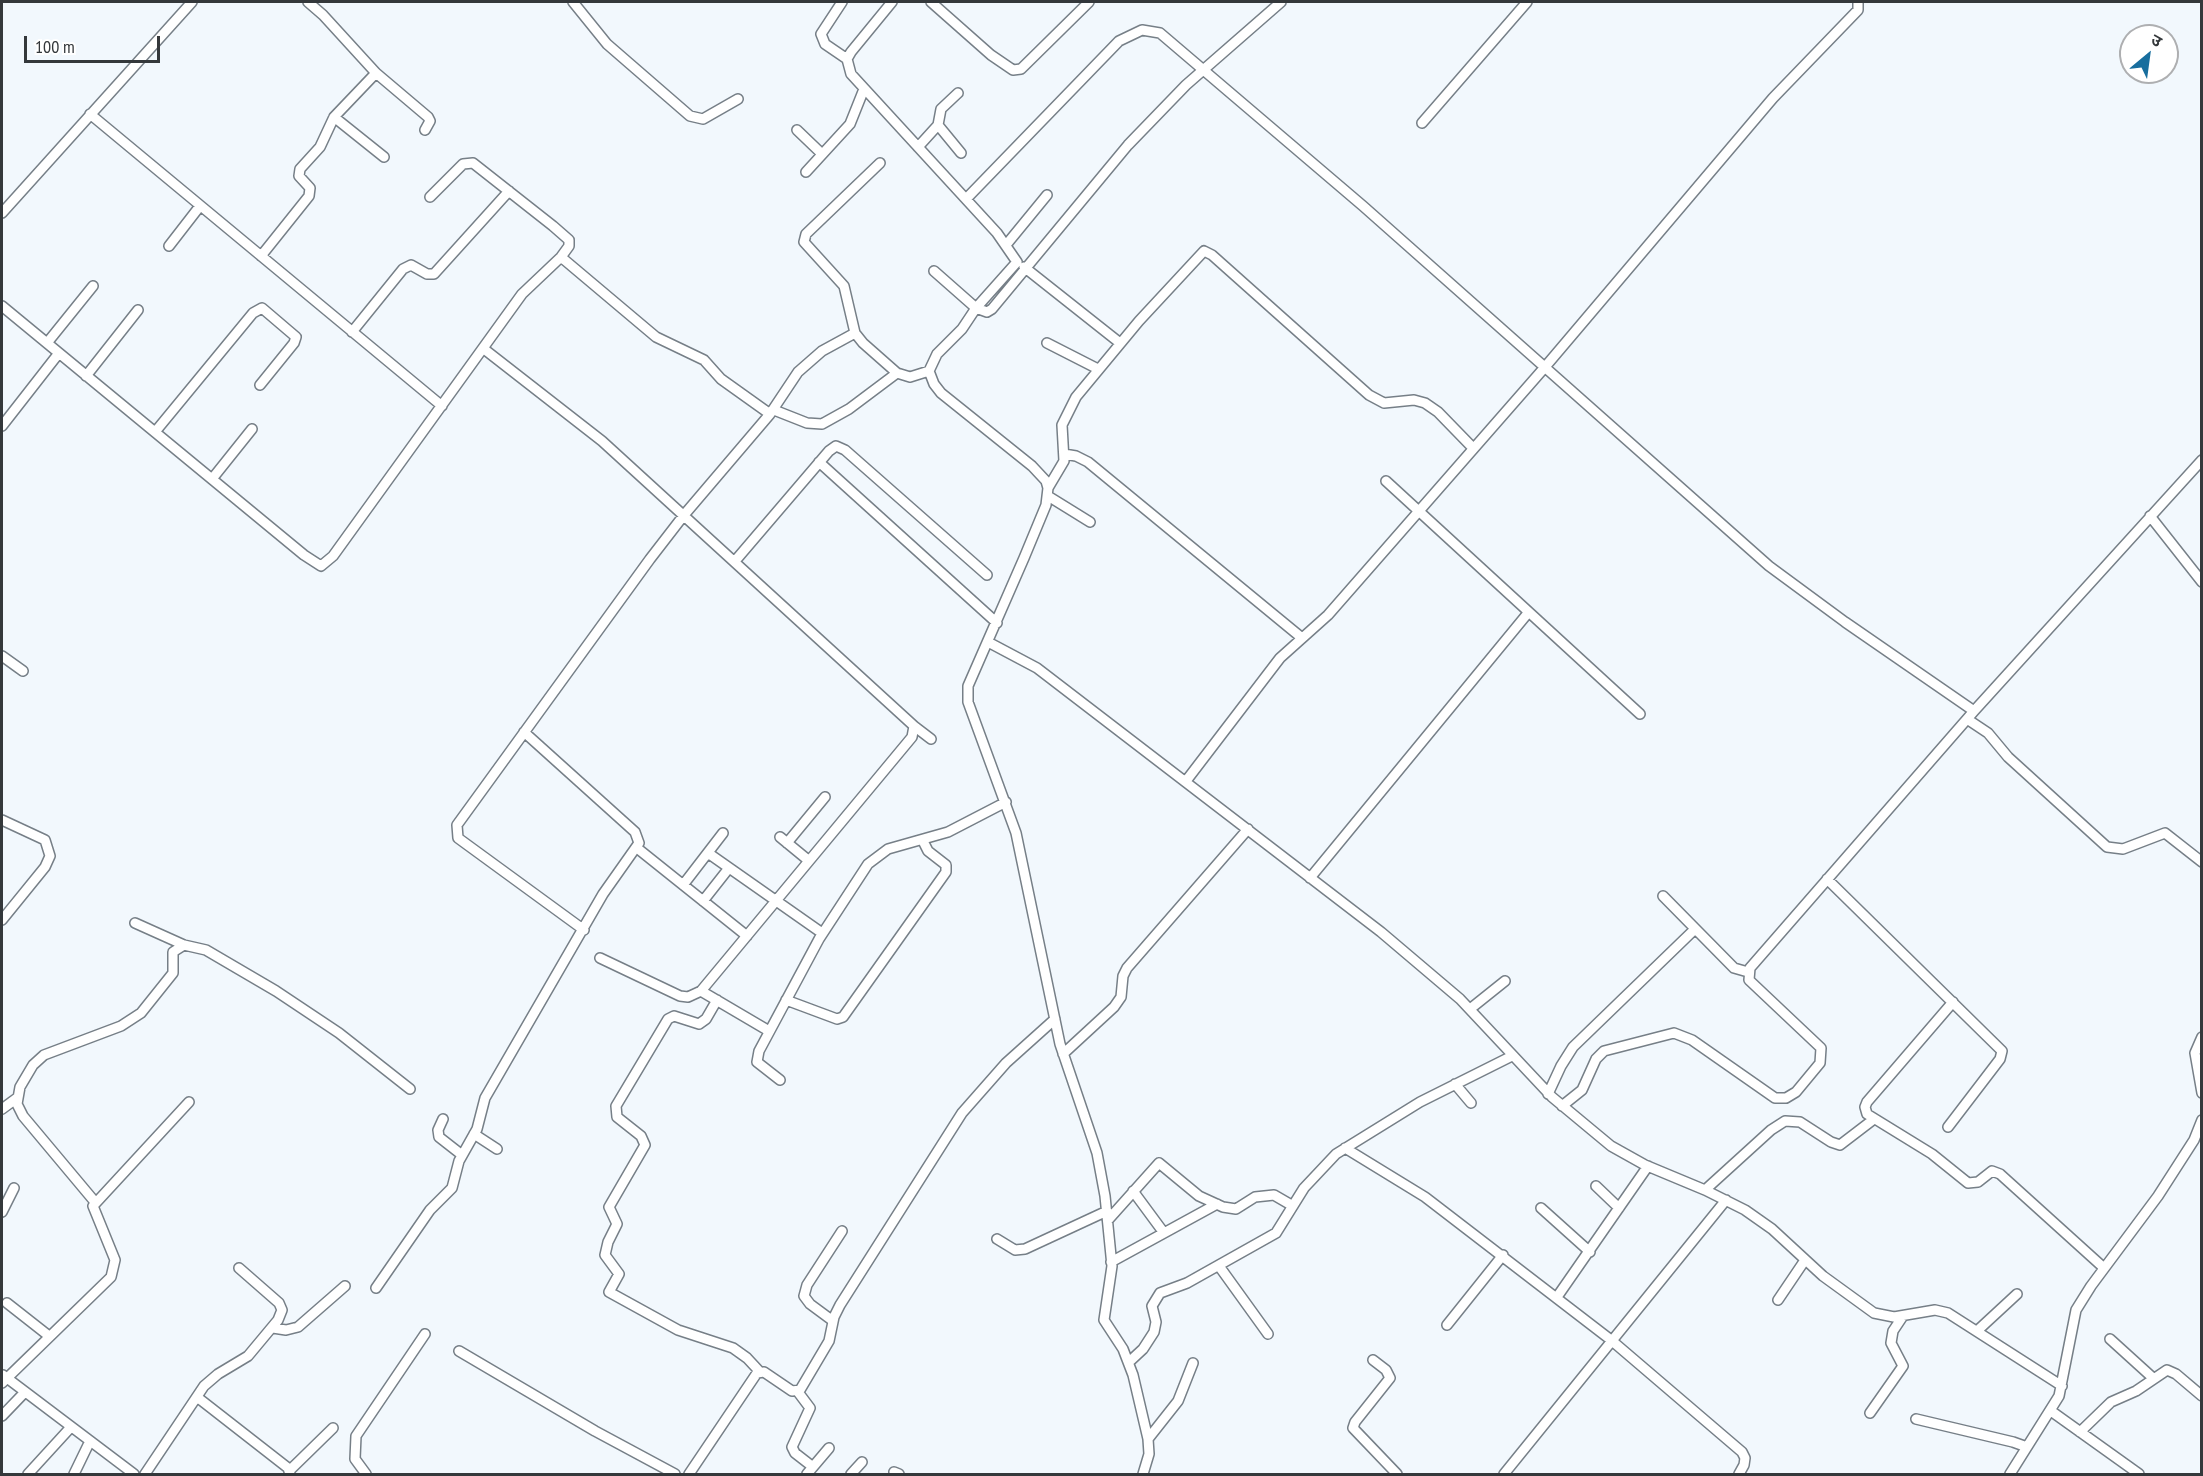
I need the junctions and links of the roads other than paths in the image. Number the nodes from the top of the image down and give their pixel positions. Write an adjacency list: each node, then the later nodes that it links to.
1 (192, 2): 17 (street)
2 (308, 2): 13 (street)
3 (573, 2): 16 (street)
4 (842, 2): 11 (street)
5 (892, 2): 11 (street)
6 (931, 2): 7 (street)
7 (1089, 2)
8 (1281, 2): 12 (street)
9 (1527, 2): 19 (street)
10 (1861, 2): 53 (street)
11 (848, 59): 14 (street)
12 (1203, 70): 32 (street); 40 (street); 53 (street)
13 (376, 73): 18 (street); 21 (street)
14 (864, 89): 23 (street); 25 (street)
15 (958, 93): 20 (street)
16 (738, 99)
17 (90, 114): 33 (street); 34 (street)
18 (334, 117): 26 (street); 37 (street)
19 (1422, 123)
20 (938, 125): 23 (street); 24 (street)
21 (425, 130)
22 (797, 130): 25 (street)
23 (918, 147): 32 (street)
24 (961, 153)
25 (822, 154): 28 (street)
26 (384, 157)
27 (880, 163): 47 (street)
28 (806, 172)
29 (509, 190): 31 (street); 38 (street); 46 (street)
30 (1047, 195): 35 (street)
31 (430, 197)
32 (966, 199): 35 (street)
33 (200, 206): 36 (street); 37 (street)
34 (2, 213)
35 (1006, 245): 39 (street)
36 (169, 246)
37 (261, 256): 46 (street)
38 (561, 257): 51 (street); 60 (street)
39 (1017, 262): 40 (street); 44 (street)
40 (1027, 269): 44 (street); 49 (street)
41 (934, 270): 44 (street)
42 (93, 286): 48 (street)
43 (2, 306): 48 (street)
44 (976, 308): 55 (street)
45 (138, 310): 57 (street)
46 (352, 332): 59 (street)
47 (855, 333): 56 (street); 60 (street)
48 (47, 343): 52 (street)
49 (1120, 343): 54 (street); 64 (street)
50 (1047, 344): 54 (street)
51 (484, 349): 59 (street); 72 (street)
52 (58, 353): 57 (street); 61 (street)
53 (1545, 367): 64 (street); 85 (street)
54 (1098, 369): 65 (street)
55 (929, 371): 56 (street); 70 (street)
56 (897, 374): 60 (street)
57 (86, 376): 63 (street)
58 (260, 385): 63 (street)
59 (442, 406): 68 (street)
60 (772, 412): 72 (street)
61 (2, 426)
62 (252, 429): 68 (street)
63 (155, 432): 68 (street)
64 (1473, 448): 71 (street)
65 (1064, 454): 70 (street); 80 (street)
66 (2202, 460): 73 (street)
67 (819, 462): 75 (street); 76 (street); 79 (street)
68 (212, 479)
69 (1386, 481): 71 (street)
70 (1048, 492): 74 (street); 79 (street)
71 (1418, 511): 78 (street); 80 (street)
72 (684, 515): 75 (street); 87 (street)
73 (2150, 516): 77 (street); 85 (street)
74 (1090, 522)
75 (735, 561): 86 (street)
76 (987, 575)
77 (2202, 582)
78 (1528, 613): 84 (street); 101 (street)
79 (997, 623): 81 (street)
80 (1302, 638): 89 (street)
81 (988, 642): 89 (street); 91 (street)
82 (2, 656): 83 (street)
83 (23, 671)
84 (1640, 714)
85 (1970, 715): 99 (street); 102 (street)
86 (914, 726): 88 (street); 98 (street)
87 (524, 732): 96 (street); 110 (street)
88 (931, 739)
89 (1186, 781): 93 (street)
90 (825, 797): 98 (street)
91 (1006, 802): 95 (street); 122 (street)
92 (2, 820): 107 (street)
93 (1248, 829): 101 (street); 125 (street)
94 (723, 833): 97 (street)
95 (923, 841): 111 (street); 119 (street)
96 (637, 848): 103 (street); 110 (street)
97 (708, 853): 100 (street); 103 (street)
98 (808, 860): 106 (street)
99 (2202, 862)
100 (729, 868): 105 (street); 106 (street)
101 (1310, 878): 121 (street)
102 (1827, 879): 115 (street); 120 (street)
103 (683, 885): 105 (street)
104 (1663, 896): 109 (street)
105 (703, 901): 112 (street)
106 (774, 901): 111 (street); 112 (street)
107 (2, 920)
108 (135, 922): 113 (street)
109 (1695, 929): 115 (street); 131 (street)
110 (584, 930): 141 (street)
111 (822, 933): 119 (street)
112 (747, 936): 117 (street)
113 (184, 945): 129 (street); 132 (street)
114 (600, 958): 117 (street)
115 (1748, 972): 135 (street)
116 (1505, 981): 121 (street)
117 (701, 991): 118 (street)
118 (717, 1000): 123 (street); 188 (street)
119 (786, 1000): 123 (street)
120 (1953, 1002): 138 (street); 140 (street)
121 (1470, 1009): 126 (street)
122 (1055, 1019): 125 (street); 175 (street)
123 (769, 1031): 127 (street)
124 (2202, 1037): 130 (street)
125 (1063, 1054): 157 (street)
126 (1512, 1056): 128 (street); 131 (street)
127 (780, 1080)
128 (1455, 1084): 134 (street); 142 (street)
129 (410, 1089)
130 (2202, 1093)
131 (1548, 1094): 135 (street)
132 (17, 1098): 136 (street); 151 (street)
133 (189, 1102): 151 (street)
134 (1472, 1103)
135 (1562, 1106): 145 (street)
136 (2, 1109)
137 (443, 1119): 144 (street)
138 (1874, 1119): 148 (street); 167 (street)
139 (2202, 1120): 167 (street)
140 (1948, 1127)
141 (474, 1134): 143 (street); 144 (street)
142 (1345, 1148): 153 (street); 162 (street)
143 (497, 1149)
144 (462, 1155): 169 (street)
145 (1648, 1166): 148 (street); 155 (street)
146 (1596, 1186): 155 (street)
147 (14, 1188): 156 (street)
148 (1705, 1190): 150 (street)
149 (1133, 1191): 152 (street); 157 (street); 159 (street)
150 (1726, 1200): 163 (street); 183 (street)
151 (95, 1202): 181 (street)
152 (1216, 1204): 153 (street); 159 (street)
153 (1293, 1206): 165 (street)
154 (1541, 1208): 161 (street)
155 (1619, 1208): 161 (street)
156 (2, 1212)
157 (1107, 1216): 160 (street); 164 (street)
158 (842, 1231): 175 (street)
159 (1164, 1233): 164 (street)
160 (997, 1239)
161 (1590, 1252): 171 (street)
162 (1503, 1255): 171 (street); 176 (street)
163 (1805, 1260): 172 (street); 174 (street)
164 (1111, 1262): 186 (street)
165 (1220, 1266): 180 (street); 186 (street)
166 (238, 1268): 177 (street)
167 (2104, 1268): 191 (street)
168 (345, 1286): 177 (street)
169 (376, 1288)
170 (2017, 1294): 178 (street)
171 (1557, 1297): 183 (street)
172 (1778, 1300)
173 (7, 1303): 181 (street)
174 (1902, 1316): 178 (street); 197 (street)
175 (833, 1321): 193 (street)
176 (1447, 1325)
177 (273, 1328): 195 (street)
178 (1977, 1330): 191 (street)
179 (425, 1334): 214 (street)
180 (1269, 1334)
181 (49, 1336): 189 (street)
182 (2110, 1339): 190 (street)
183 (1611, 1340): 220 (street); 221 (street)
184 (459, 1351): 215 (street)
185 (1373, 1360): 219 (street)
186 (1129, 1362): 203 (street)
187 (1193, 1363): 203 (street)
188 (760, 1372): 193 (street); 216 (street)
189 (3, 1378): 192 (street)
190 (2153, 1378): 194 (street); 202 (street)
191 (2062, 1386): 196 (street)
192 (25, 1392): 198 (street); 200 (street)
193 (798, 1392): 208 (street)
194 (2202, 1396)
195 (197, 1397): 209 (street); 213 (street)
196 (2051, 1411): 202 (street); 206 (street)
197 (1870, 1413)
198 (2, 1416)
199 (1916, 1419): 206 (street)
200 (71, 1427): 204 (street); 210 (street)
201 (333, 1428): 209 (street)
202 (2080, 1432): 223 (street)
203 (1148, 1439): 218 (street)
204 (90, 1441): 211 (street); 212 (street)
205 (829, 1448): 208 (street)
206 (2027, 1448): 222 (street)
207 (862, 1462): 217 (street)
208 (810, 1471)
209 (290, 1472)
210 (28, 1474)
211 (74, 1474)
212 (134, 1474)
213 (145, 1474)
214 (366, 1474)
215 (675, 1474)
216 (689, 1474)
217 (851, 1474)
218 (1143, 1474)
219 (1397, 1474)
220 (1504, 1474)
221 (1739, 1474)
222 (2010, 1474)
223 (2139, 1474)

